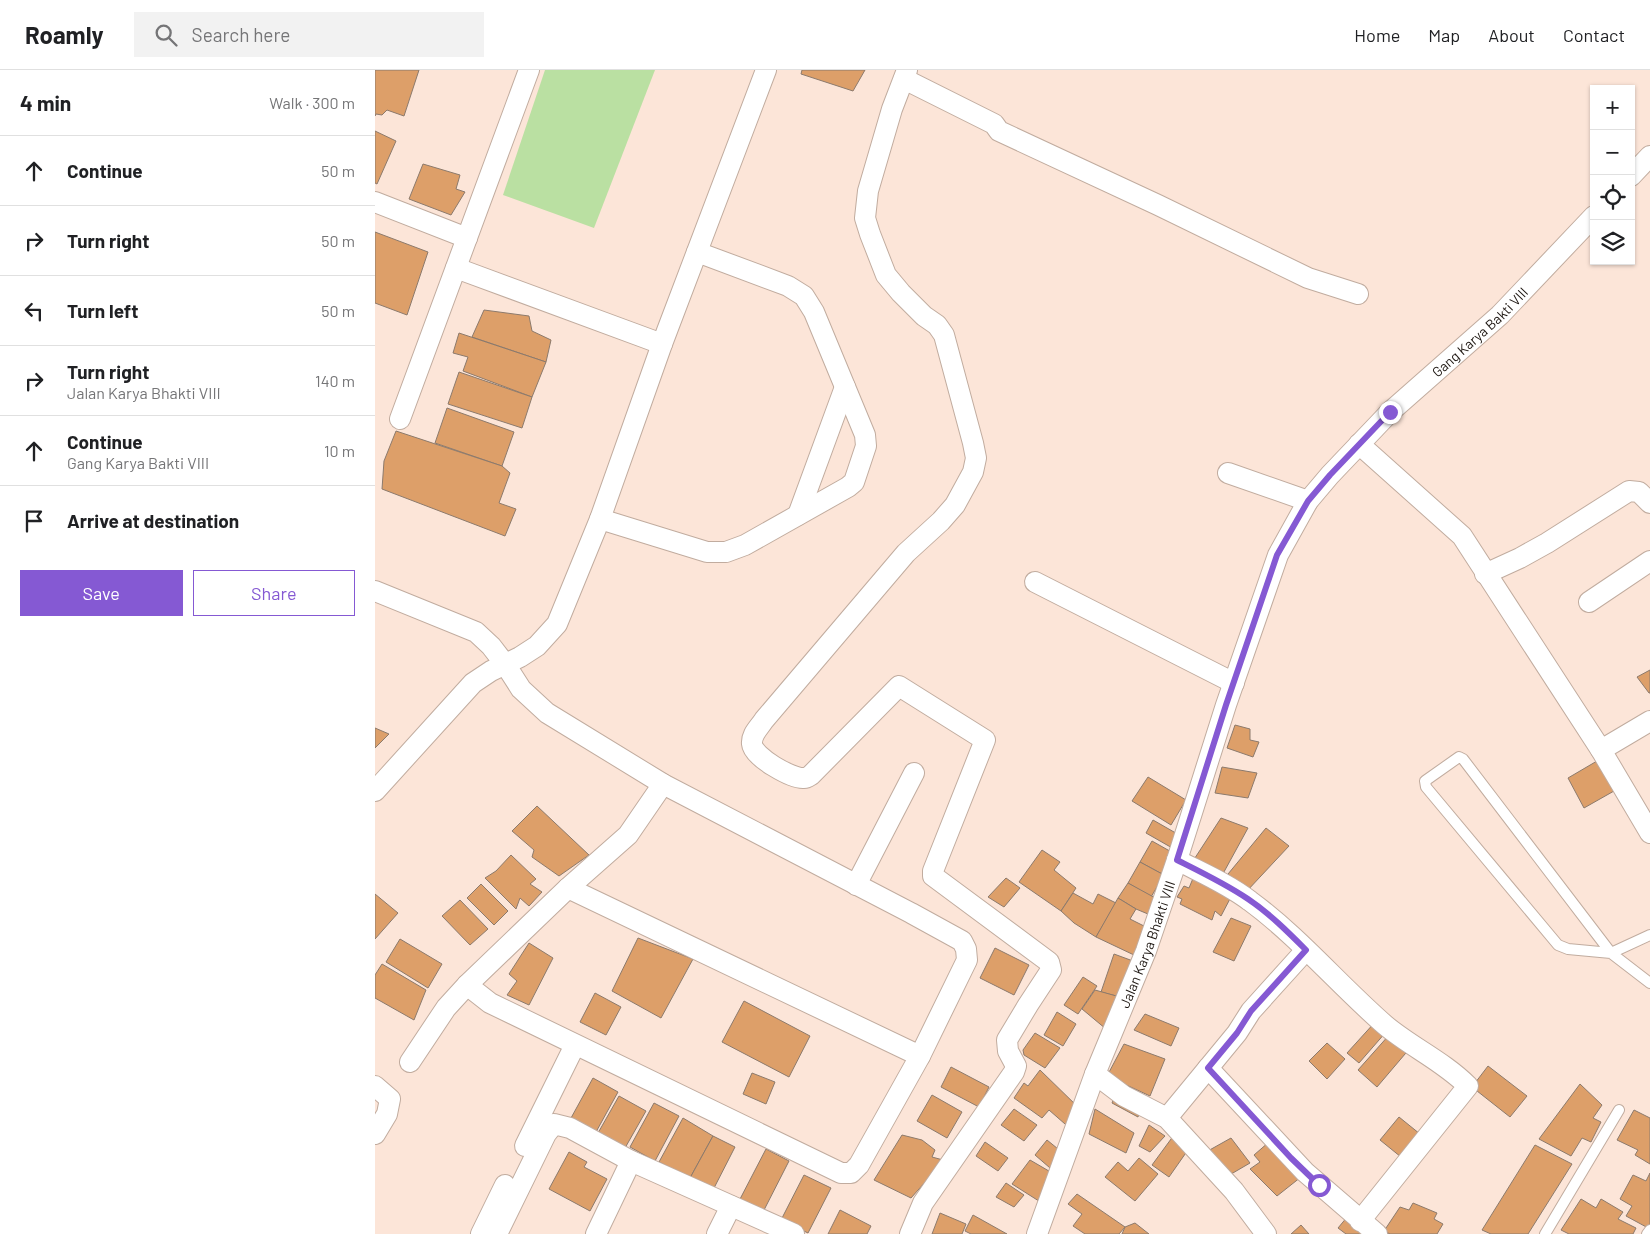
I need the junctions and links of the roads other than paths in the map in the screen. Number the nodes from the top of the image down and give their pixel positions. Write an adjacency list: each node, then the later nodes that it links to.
1 (529, 70): 8 (street)
2 (766, 70): 9 (street)
3 (905, 74): 11 (street); 61 (street)
4 (1650, 156): 5 (street)
5 (1632, 175)
6 (375, 202): 8 (street)
7 (1590, 220): 15 (street, Gang Karya Bakti VIII)
8 (467, 238): 10 (street)
9 (697, 252): 12 (street); 13 (street)
10 (456, 268): 12 (street); 14 (street)
11 (1358, 294)
12 (662, 344): 20 (street)
13 (845, 387): 19 (street); 19 (street)
14 (400, 419)
15 (1359, 444): 17 (street, Jalan Karya Bhakti VIII); 22 (street)
16 (1228, 473): 17 (street)
17 (1308, 501): 27 (street, Jalan Karya Bhakti VIII)
18 (1650, 503): 22 (street)
19 (798, 515): 20 (street)
20 (600, 519): 26 (street)
21 (1650, 562): 25 (street)
22 (1485, 574): 29 (street)
23 (1035, 582): 27 (street)
24 (375, 591): 26 (street)
25 (1589, 602)
26 (505, 664): 31 (street); 32 (street)
27 (1233, 683): 34 (street, Jalan Karya Bhakti VIII)
28 (1650, 721): 29 (street)
29 (1601, 750): 33 (street)
30 (914, 773): 35 (street)
31 (663, 784): 35 (street); 36 (street)
32 (375, 791)
33 (1650, 833)
34 (1177, 860): 38 (street); 46 (street, Jalan Karya Bhakti VIII)
35 (856, 885): 43 (street)
36 (568, 888): 41 (street); 43 (street)
37 (1650, 935): 39 (lane)
38 (1306, 950): 45 (street); 53 (street)
39 (1611, 953): 39 (lane); 40 (lane)
40 (1650, 983)
41 (467, 985): 42 (street); 44 (street)
42 (575, 1045): 43 (street); 56 (street)
43 (920, 1056)
44 (411, 1062)
45 (1208, 1068): 49 (street); 53 (street)
46 (1095, 1074): 49 (street); 55 (street, Jalan Karya Bhakti VIII)
47 (375, 1086): 50 (street)
48 (1619, 1110): 64 (lane)
49 (1167, 1118): 62 (street)
50 (375, 1134)
51 (631, 1160): 52 (street); 57 (street); 58 (street)
52 (731, 1206): 59 (street); 60 (street)
53 (1360, 1221): 63 (street)
54 (1650, 1230): 65 (lane)
55 (1043, 1232)
56 (481, 1234)
57 (497, 1234)
58 (596, 1234)
59 (717, 1234)
60 (794, 1234)
61 (910, 1234)
62 (1265, 1234)
63 (1377, 1234)
64 (1545, 1234)
65 (1647, 1234)

